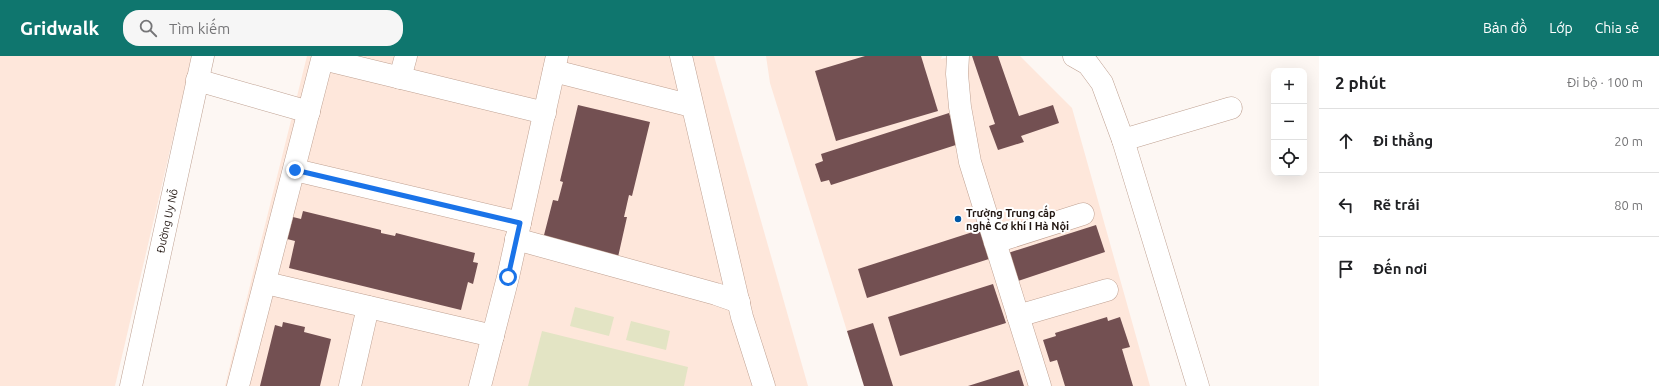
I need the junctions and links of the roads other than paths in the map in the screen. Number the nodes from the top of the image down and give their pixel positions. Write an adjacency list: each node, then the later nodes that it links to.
1 (203, 56): 9 (street, Đường Uy Nỗ)
2 (406, 56): 8 (street)
3 (680, 56): 10 (street)
4 (958, 56): 18 (street)
5 (1074, 56): 14 (street)
6 (323, 58): 8 (street); 12 (street)
7 (556, 64): 10 (street); 13 (street)
8 (400, 78): 13 (street)
9 (197, 80): 12 (street); 25 (street, Đường Uy Nỗ)
10 (692, 106): 21 (street)
11 (1231, 108): 14 (street)
12 (309, 112): 15 (street)
13 (545, 113): 17 (street)
14 (1123, 140): 31 (street)
15 (295, 170): 17 (street); 19 (street)
16 (1083, 214): 18 (street)
17 (518, 231): 21 (street); 24 (street)
18 (995, 242): 23 (street)
19 (266, 283): 22 (street); 26 (street)
20 (1106, 290): 23 (street)
21 (739, 302): 29 (street)
22 (368, 308): 24 (street); 27 (street)
23 (1018, 316): 30 (street)
24 (493, 336): 28 (street)
25 (131, 386)
26 (238, 386)
27 (350, 386)
28 (480, 386)
29 (764, 386)
30 (1040, 386)
31 (1198, 386)

